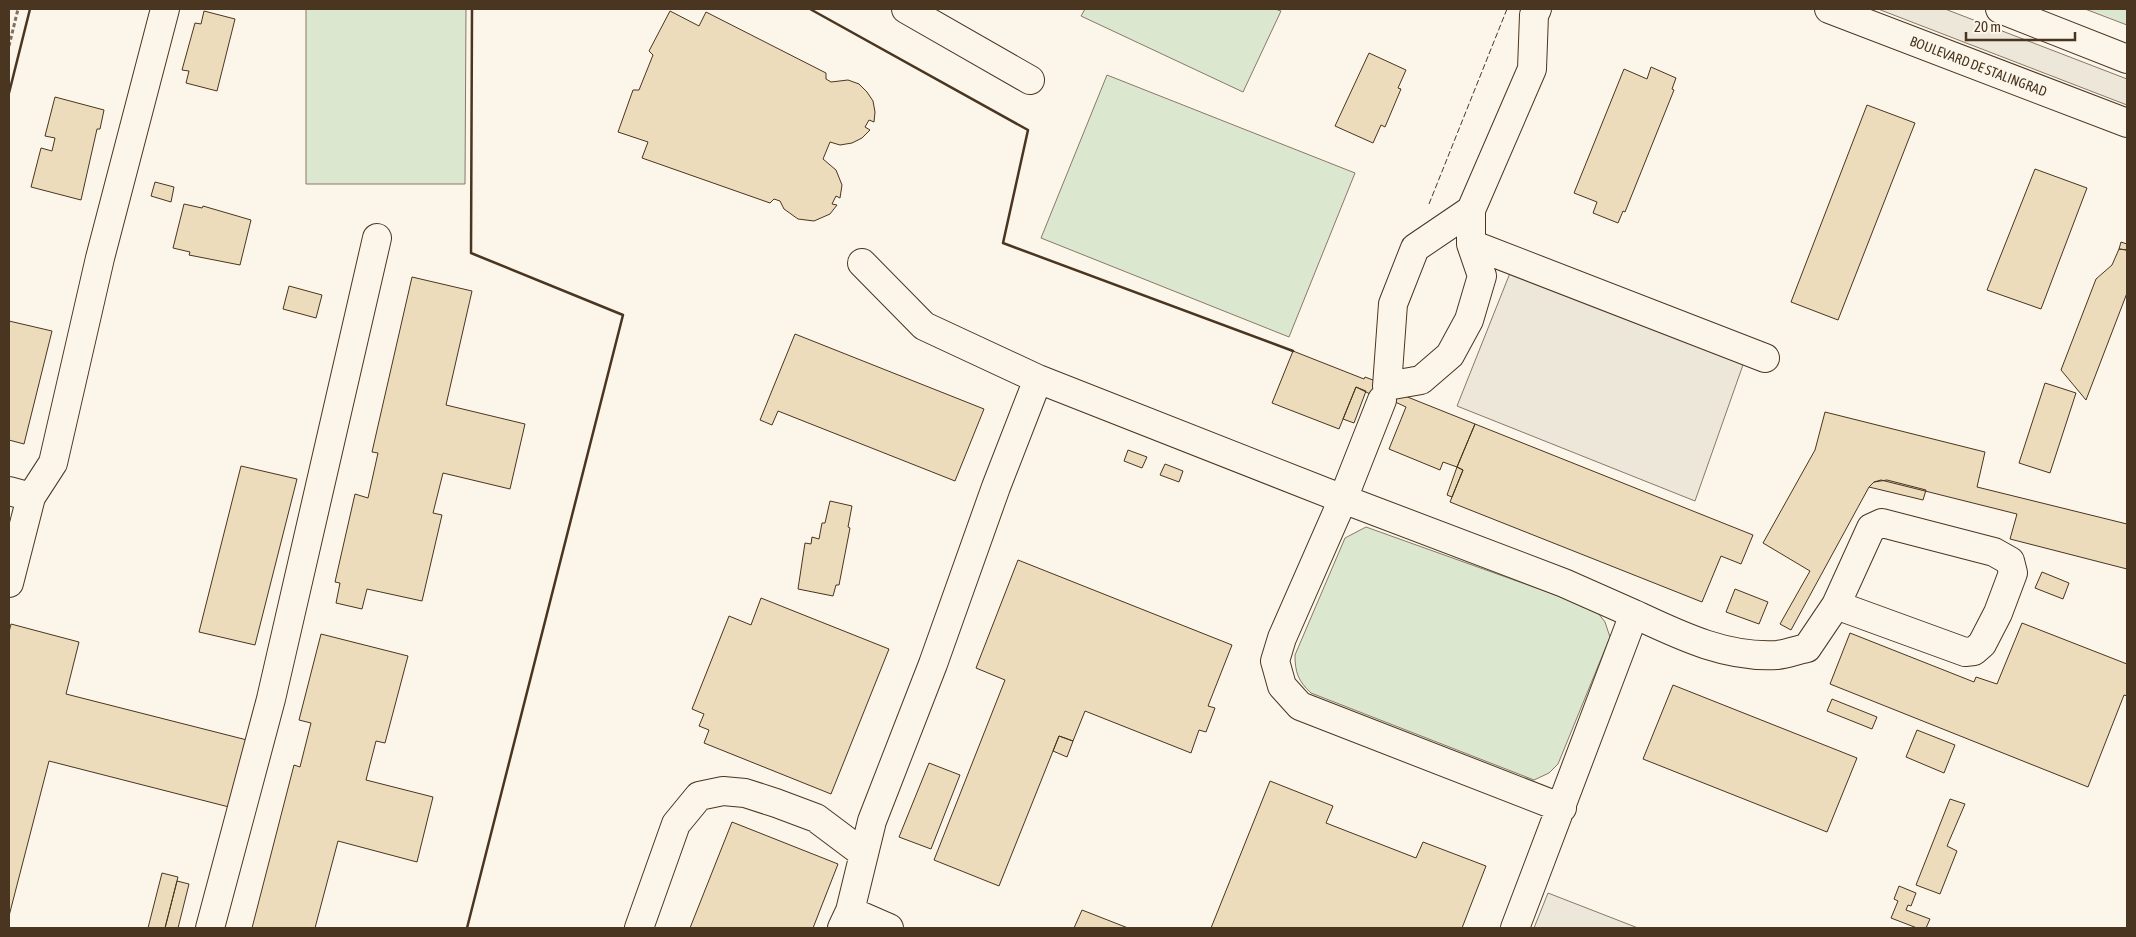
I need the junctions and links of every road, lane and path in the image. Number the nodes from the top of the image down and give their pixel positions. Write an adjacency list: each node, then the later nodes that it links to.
1 (18, 9): 7 (path)
2 (165, 9): 18 (main road)
3 (906, 9): 9 (main road)
4 (1538, 9): 11 (main road)
5 (1829, 9): 10 (main road, BOULEVARD DE STALINGRAD)
6 (2000, 9): 8 (main road)
7 (9, 46)
8 (2127, 59)
9 (1030, 80)
10 (2127, 123)
11 (1471, 210): 13 (main road); 13 (main road)
12 (377, 238): 26 (main road)
13 (1471, 244): 15 (main road)
14 (862, 263): 16 (main road)
15 (1765, 358)
16 (1038, 380): 19 (main road); 24 (main road)
17 (1382, 400): 19 (main road)
18 (20, 494): 20 (main road)
19 (1343, 499): 22 (main road); 23 (main road)
20 (9, 583)
21 (1836, 605): 21 (main road); 22 (main road)
22 (1634, 614): 23 (main road)
23 (1562, 808): 29 (main road)
24 (864, 854): 25 (main road); 27 (main road)
25 (846, 920): 28 (main road)
26 (210, 928)
27 (639, 928)
28 (889, 928)
29 (1515, 928)

